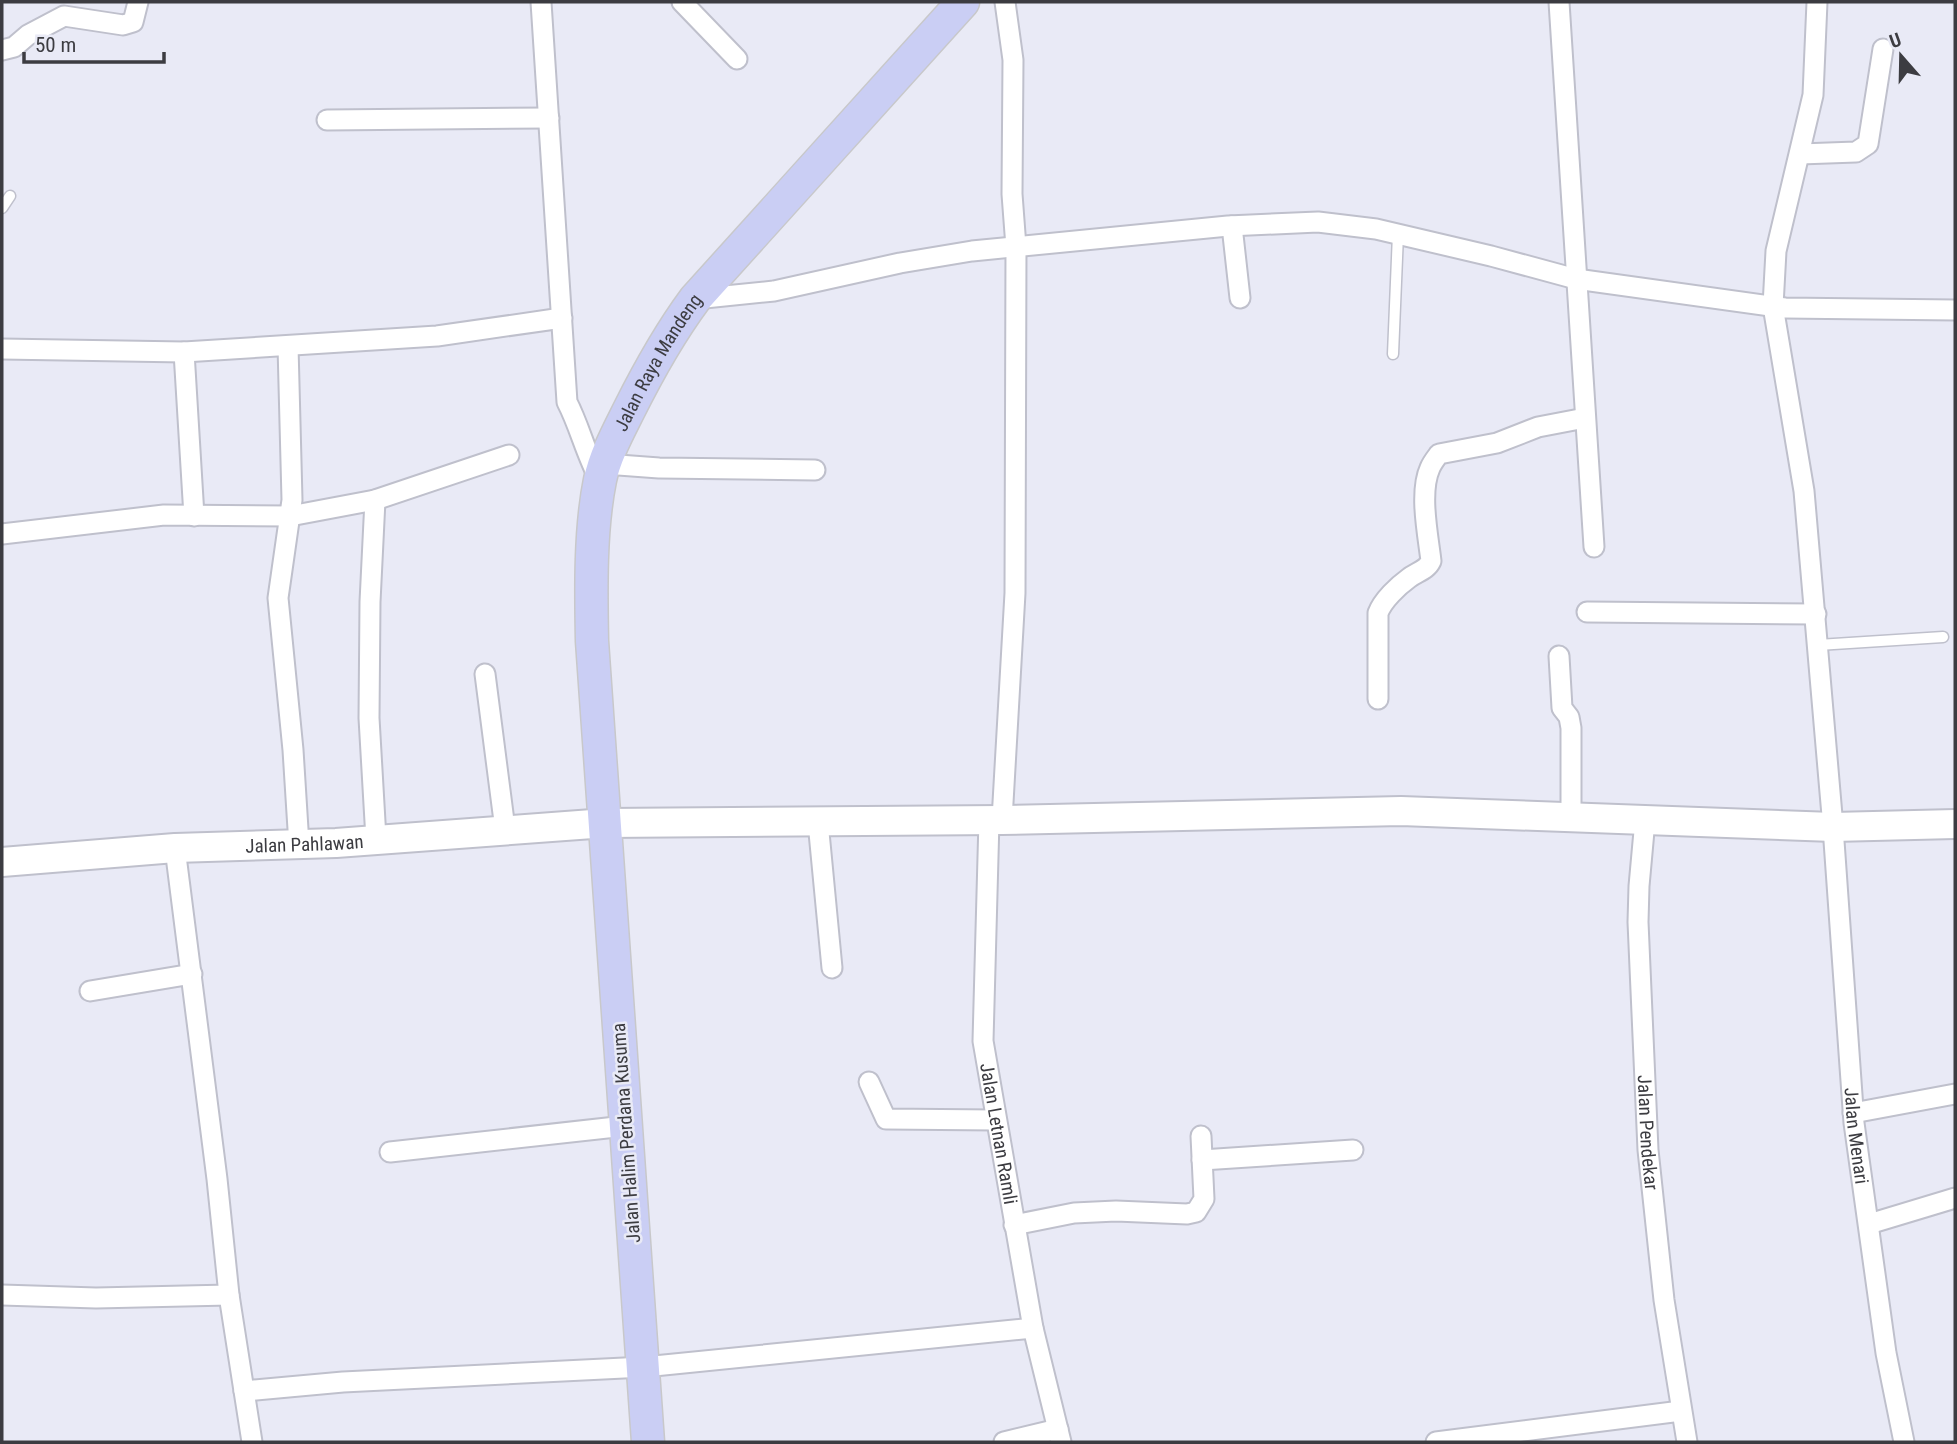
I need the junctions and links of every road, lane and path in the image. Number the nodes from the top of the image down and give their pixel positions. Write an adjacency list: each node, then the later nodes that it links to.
1 (138, 2): 9 (street)
2 (541, 2): 11 (street)
3 (682, 2): 10 (street)
4 (963, 2): 21 (highway, Jalan Raya Mandeng)
5 (1005, 2): 18 (street, Jalan Letnan Ramli)
6 (1559, 2): 19 (street)
7 (1817, 2): 13 (street, Jalan Menari)
8 (1883, 49): 13 (street)
9 (2, 50)
10 (737, 59)
11 (549, 118): 12 (street); 24 (street)
12 (327, 120)
13 (1800, 154): 22 (street, Jalan Menari)
14 (10, 196): 15 (lane)
15 (2, 208)
16 (1232, 226): 17 (street); 18 (street); 20 (street)
17 (1398, 234): 19 (street); 28 (lane)
18 (1016, 247): 21 (street); 46 (street, Jalan Letnan Ramli)
19 (1576, 279): 22 (street); 29 (street)
20 (1240, 298)
21 (695, 299): 32 (highway, Jalan Raya Mandeng)
22 (1773, 306): 23 (street); 39 (street, Jalan Menari)
23 (1955, 310)
24 (562, 318): 25 (street); 32 (street)
25 (288, 346): 27 (street); 35 (street)
26 (2, 349): 27 (street)
27 (184, 352): 34 (street)
28 (1393, 354)
29 (1585, 418): 37 (street); 44 (street)
30 (509, 455): 33 (street)
31 (816, 470): 32 (street)
32 (602, 472): 49 (highway, Jalan Raya Mandeng)
33 (375, 500): 35 (street); 53 (street)
34 (194, 516): 35 (street); 36 (street)
35 (290, 516): 54 (street)
36 (2, 534)
37 (1594, 547)
38 (1587, 612): 39 (street)
39 (1816, 614): 41 (street, Jalan Menari)
40 (1942, 636): 41 (lane)
41 (1818, 645): 51 (street, Jalan Menari)
42 (1559, 656): 45 (street)
43 (485, 674): 52 (street)
44 (1378, 699)
45 (1570, 817): 46 (main road, Jalan Pahlawan); 47 (main road, Jalan Pahlawan)
46 (996, 820): 48 (main road, Jalan Pahlawan); 63 (street, Jalan Letnan Ramli)
47 (1645, 820): 51 (main road, Jalan Pahlawan); 77 (street, Jalan Pendekar)
48 (818, 822): 49 (main road, Jalan Pahlawan); 57 (street)
49 (606, 823): 52 (main road, Jalan Pahlawan); 64 (highway, Jalan Halim Perdana Kusuma)
50 (1955, 824): 51 (main road, Jalan Pahlawan)
51 (1833, 827): 62 (street, Jalan Menari)
52 (505, 829): 53 (main road, Jalan Pahlawan)
53 (376, 839): 54 (main road, Jalan Pahlawan)
54 (299, 845): 55 (main road, Jalan Pahlawan)
55 (175, 848): 56 (main road, Jalan Pahlawan); 58 (street)
56 (2, 862)
57 (832, 968)
58 (192, 974): 59 (street); 73 (street)
59 (90, 991)
60 (869, 1083): 63 (street)
61 (1955, 1094): 62 (street)
62 (1853, 1113): 70 (street, Jalan Menari)
63 (995, 1119): 71 (street, Jalan Letnan Ramli)
64 (625, 1126): 67 (street); 75 (highway, Jalan Halim Perdana Kusuma)
65 (1201, 1136): 68 (street)
66 (1353, 1150): 68 (street)
67 (390, 1152)
68 (1202, 1160): 71 (street)
69 (1955, 1198): 70 (street)
70 (1869, 1224): 84 (street, Jalan Menari)
71 (1014, 1225): 74 (street, Jalan Letnan Ramli)
72 (2, 1295): 73 (street)
73 (229, 1295): 76 (street)
74 (1033, 1328): 75 (street); 78 (street, Jalan Letnan Ramli)
75 (644, 1367): 76 (street); 80 (highway, Jalan Halim Perdana Kusuma)
76 (244, 1391): 79 (street)
77 (1681, 1411): 82 (street); 83 (street, Jalan Pendekar)
78 (1059, 1436): 81 (street)
79 (252, 1442)
80 (648, 1442)
81 (1004, 1442)
82 (1436, 1442)
83 (1687, 1442)
84 (1904, 1442)

